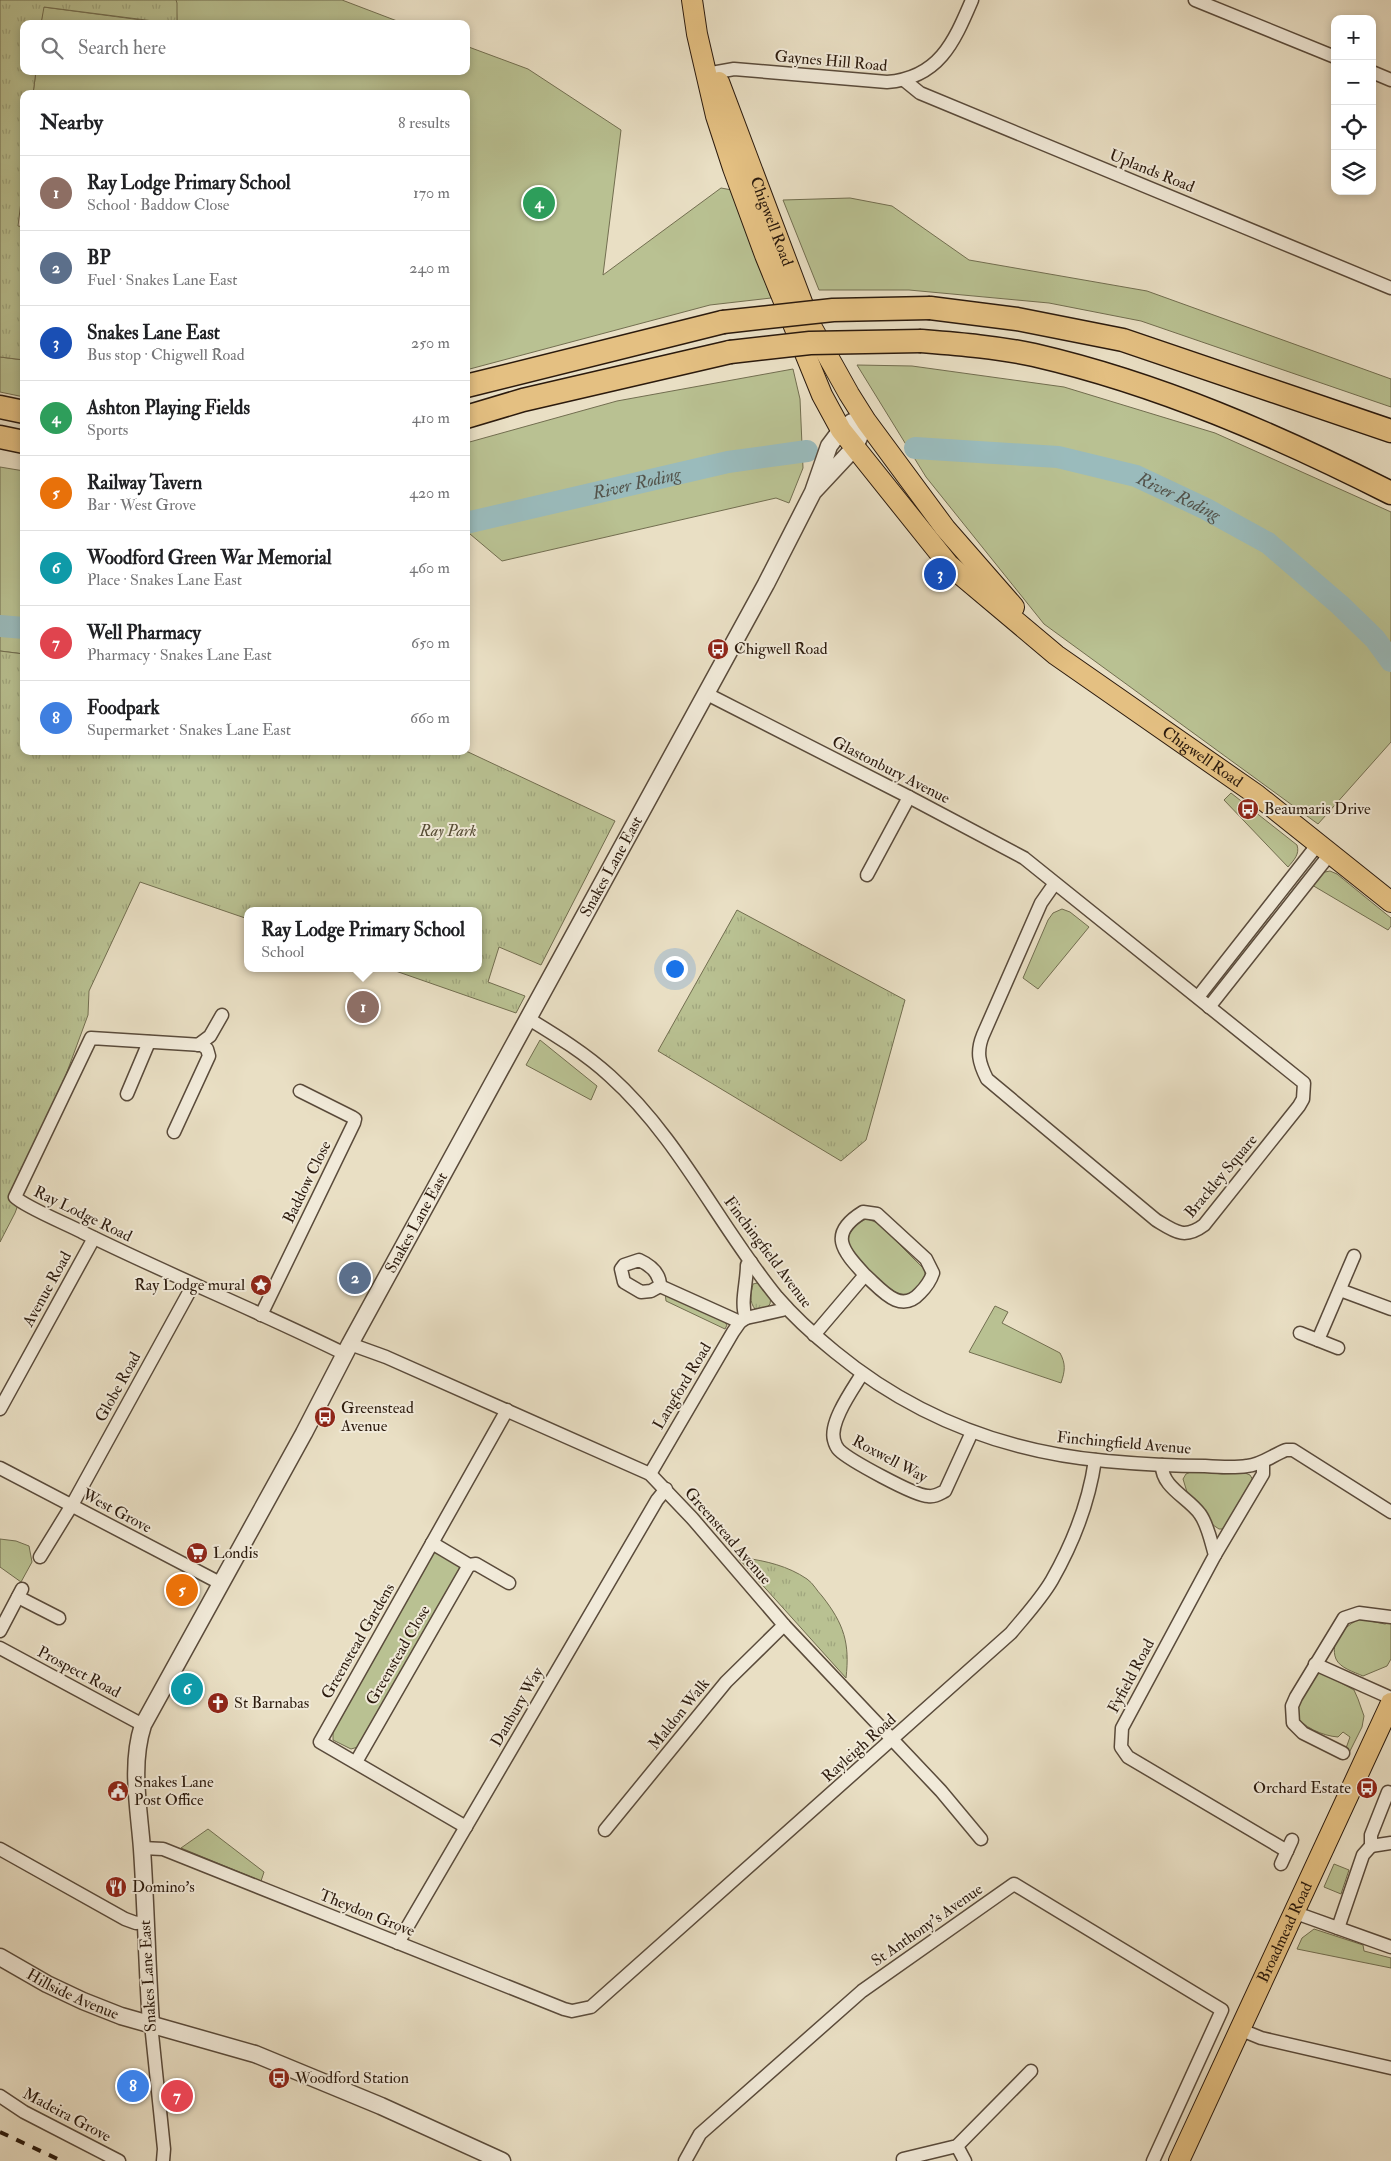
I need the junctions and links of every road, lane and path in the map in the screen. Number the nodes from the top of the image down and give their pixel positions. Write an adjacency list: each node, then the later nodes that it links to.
1 (972, 0): 7 (street, Gaynes Hill Road)
2 (1195, 0): 4 (street)
3 (693, 7): 5 (main road, Chigwell Road)
4 (1331, 55)
5 (710, 73): 7 (street, Gaynes Hill Road); 14 (main road, Chigwell Road); 15 (main road, Chigwell Road)
6 (1376, 74): 8 (street)
7 (904, 80): 9 (street, Uplands Road)
8 (1391, 80)
9 (1391, 288)
10 (470, 385): 16 (highway, bridge)
11 (0, 408): 12 (highway)
12 (20, 411)
13 (470, 416): 21 (highway, bridge)
14 (866, 421): 15 (street); 19 (street); 22 (main road, Chigwell Road)
15 (841, 430): 19 (main road, Chigwell Road); 20 (street, Snakes Lane East)
16 (1391, 430)
17 (0, 437): 18 (highway)
18 (20, 441)
19 (855, 447): 20 (street, Snakes Lane East); 22 (main road, Chigwell Road)
20 (813, 492): 23 (street, Snakes Lane East)
21 (1391, 493)
22 (1056, 655): 25 (main road, Chigwell Road)
23 (707, 694): 24 (street, Glastonbury Avenue); 32 (street, Snakes Lane East)
24 (909, 797): 26 (street); 27 (street, Glastonbury Avenue)
25 (1324, 849): 28 (main road, Chigwell Road); 29 (street); 30 (street)
26 (867, 875)
27 (1055, 884): 29 (street, Brackley Square); 30 (street, Brackley Square)
28 (1391, 902)
29 (1198, 997): 30 (street, Brackley Square)
30 (1210, 1007)
31 (222, 1015): 34 (street)
32 (529, 1019): 40 (street, Finchingfield Avenue); 53 (street, Snakes Lane East)
33 (149, 1042): 34 (street, Ray Lodge Road); 36 (street); 38 (street, Ray Lodge Road)
34 (200, 1045): 37 (street)
35 (300, 1091): 47 (street, Baddow Close)
36 (127, 1094)
37 (174, 1132)
38 (94, 1238): 42 (street, Ray Lodge Road); 55 (street, Avenue Road)
39 (1354, 1256): 44 (street)
40 (750, 1262): 45 (street, Finchingfield Avenue); 48 (street)
41 (864, 1275): 41 (street); 50 (street)
42 (193, 1285): 47 (street, Ray Lodge Road); 64 (street, Globe Road)
43 (660, 1286): 48 (street)
44 (1340, 1290): 46 (street); 51 (street)
45 (786, 1307): 48 (street); 50 (street, Finchingfield Avenue)
46 (1391, 1309)
47 (261, 1315): 53 (street, Ray Lodge Road)
48 (743, 1320): 62 (street, Langford Road)
49 (1300, 1333): 51 (street)
50 (814, 1335): 54 (street, Finchingfield Avenue)
51 (1318, 1340): 52 (street)
52 (1338, 1348)
53 (348, 1349): 56 (street, Greenstead Avenue); 70 (street, Snakes Lane East)
54 (862, 1374): 57 (street, Finchingfield Avenue); 57 (street, Roxwell Way)
55 (0, 1409)
56 (507, 1410): 62 (street, Greenstead Avenue); 66 (street, Greenstead Gardens)
57 (972, 1432): 58 (street, Finchingfield Avenue)
58 (1096, 1460): 60 (street, Finchingfield Avenue); 81 (street, Rayleigh Road)
59 (1263, 1462): 60 (street, Finchingfield Avenue); 65 (street, Finchingfield Avenue); 67 (street, Fyfield Road)
60 (1162, 1466): 67 (street)
61 (0, 1468): 64 (street, West Grove)
62 (650, 1474): 63 (street, Greenstead Avenue)
63 (666, 1489): 74 (street, Greenstead Avenue); 85 (street, Danbury Way)
64 (72, 1505): 68 (street, Globe Road); 70 (street, West Grove)
65 (1391, 1512)
66 (432, 1543): 69 (street); 83 (street, Greenstead Gardens)
67 (1215, 1555): 92 (street, Fyfield Road)
68 (40, 1557)
69 (469, 1565): 71 (street); 83 (street, Greenstead Close)
70 (220, 1583): 80 (street, Snakes Lane East)
71 (510, 1583)
72 (1391, 1617): 77 (street)
73 (59, 1618): 75 (street)
74 (784, 1625): 81 (street, Greenstead Avenue); 86 (street, Maldon Walk)
75 (0, 1631)
76 (0, 1648): 80 (street, Prospect Road)
77 (1315, 1664): 78 (street); 82 (street)
78 (1391, 1698)
79 (1391, 1703): 93 (main road, Broadmead Road)
80 (143, 1725): 90 (street, Snakes Lane East)
81 (892, 1740): 87 (street, Greenstead Avenue); 99 (street, Rayleigh Road)
82 (1343, 1752)
83 (356, 1762): 85 (street, Greenstead Gardens)
84 (1388, 1792): 89 (street)
85 (466, 1827): 96 (street, Danbury Way)
86 (605, 1830)
87 (981, 1839)
88 (1391, 1843): 89 (street)
89 (1372, 1846): 95 (street)
90 (142, 1848): 94 (street, Snakes Lane East); 96 (street, Theydon Grove)
91 (0, 1849): 94 (street)
92 (1281, 1864)
93 (1293, 1912): 95 (street); 102 (main road, Broadmead Road)
94 (145, 1922): 101 (street, Snakes Lane East)
95 (1338, 1928): 97 (street)
96 (398, 1943): 99 (street, Theydon Grove)
97 (1391, 1947)
98 (0, 1957): 101 (street, Hillside Avenue)
99 (579, 2010)
100 (1222, 2010): 102 (street, St Anthony's Avenue); 111 (street, St Anthony's Avenue); 113 (street)
101 (151, 2024): 109 (street, Snakes Lane East); 110 (street, Hillside Avenue)
102 (1241, 2024): 103 (street, St Anthony's Avenue); 114 (main road, Broadmead Road)
103 (1391, 2068)
104 (1031, 2071): 106 (street)
105 (0, 2096): 108 (street, Madeira Grove)
106 (958, 2146): 107 (street); 112 (street)
107 (903, 2159)
108 (119, 2161)
109 (163, 2161)
110 (502, 2161)
111 (685, 2161)
112 (965, 2161)
113 (1153, 2161)
114 (1179, 2161)

